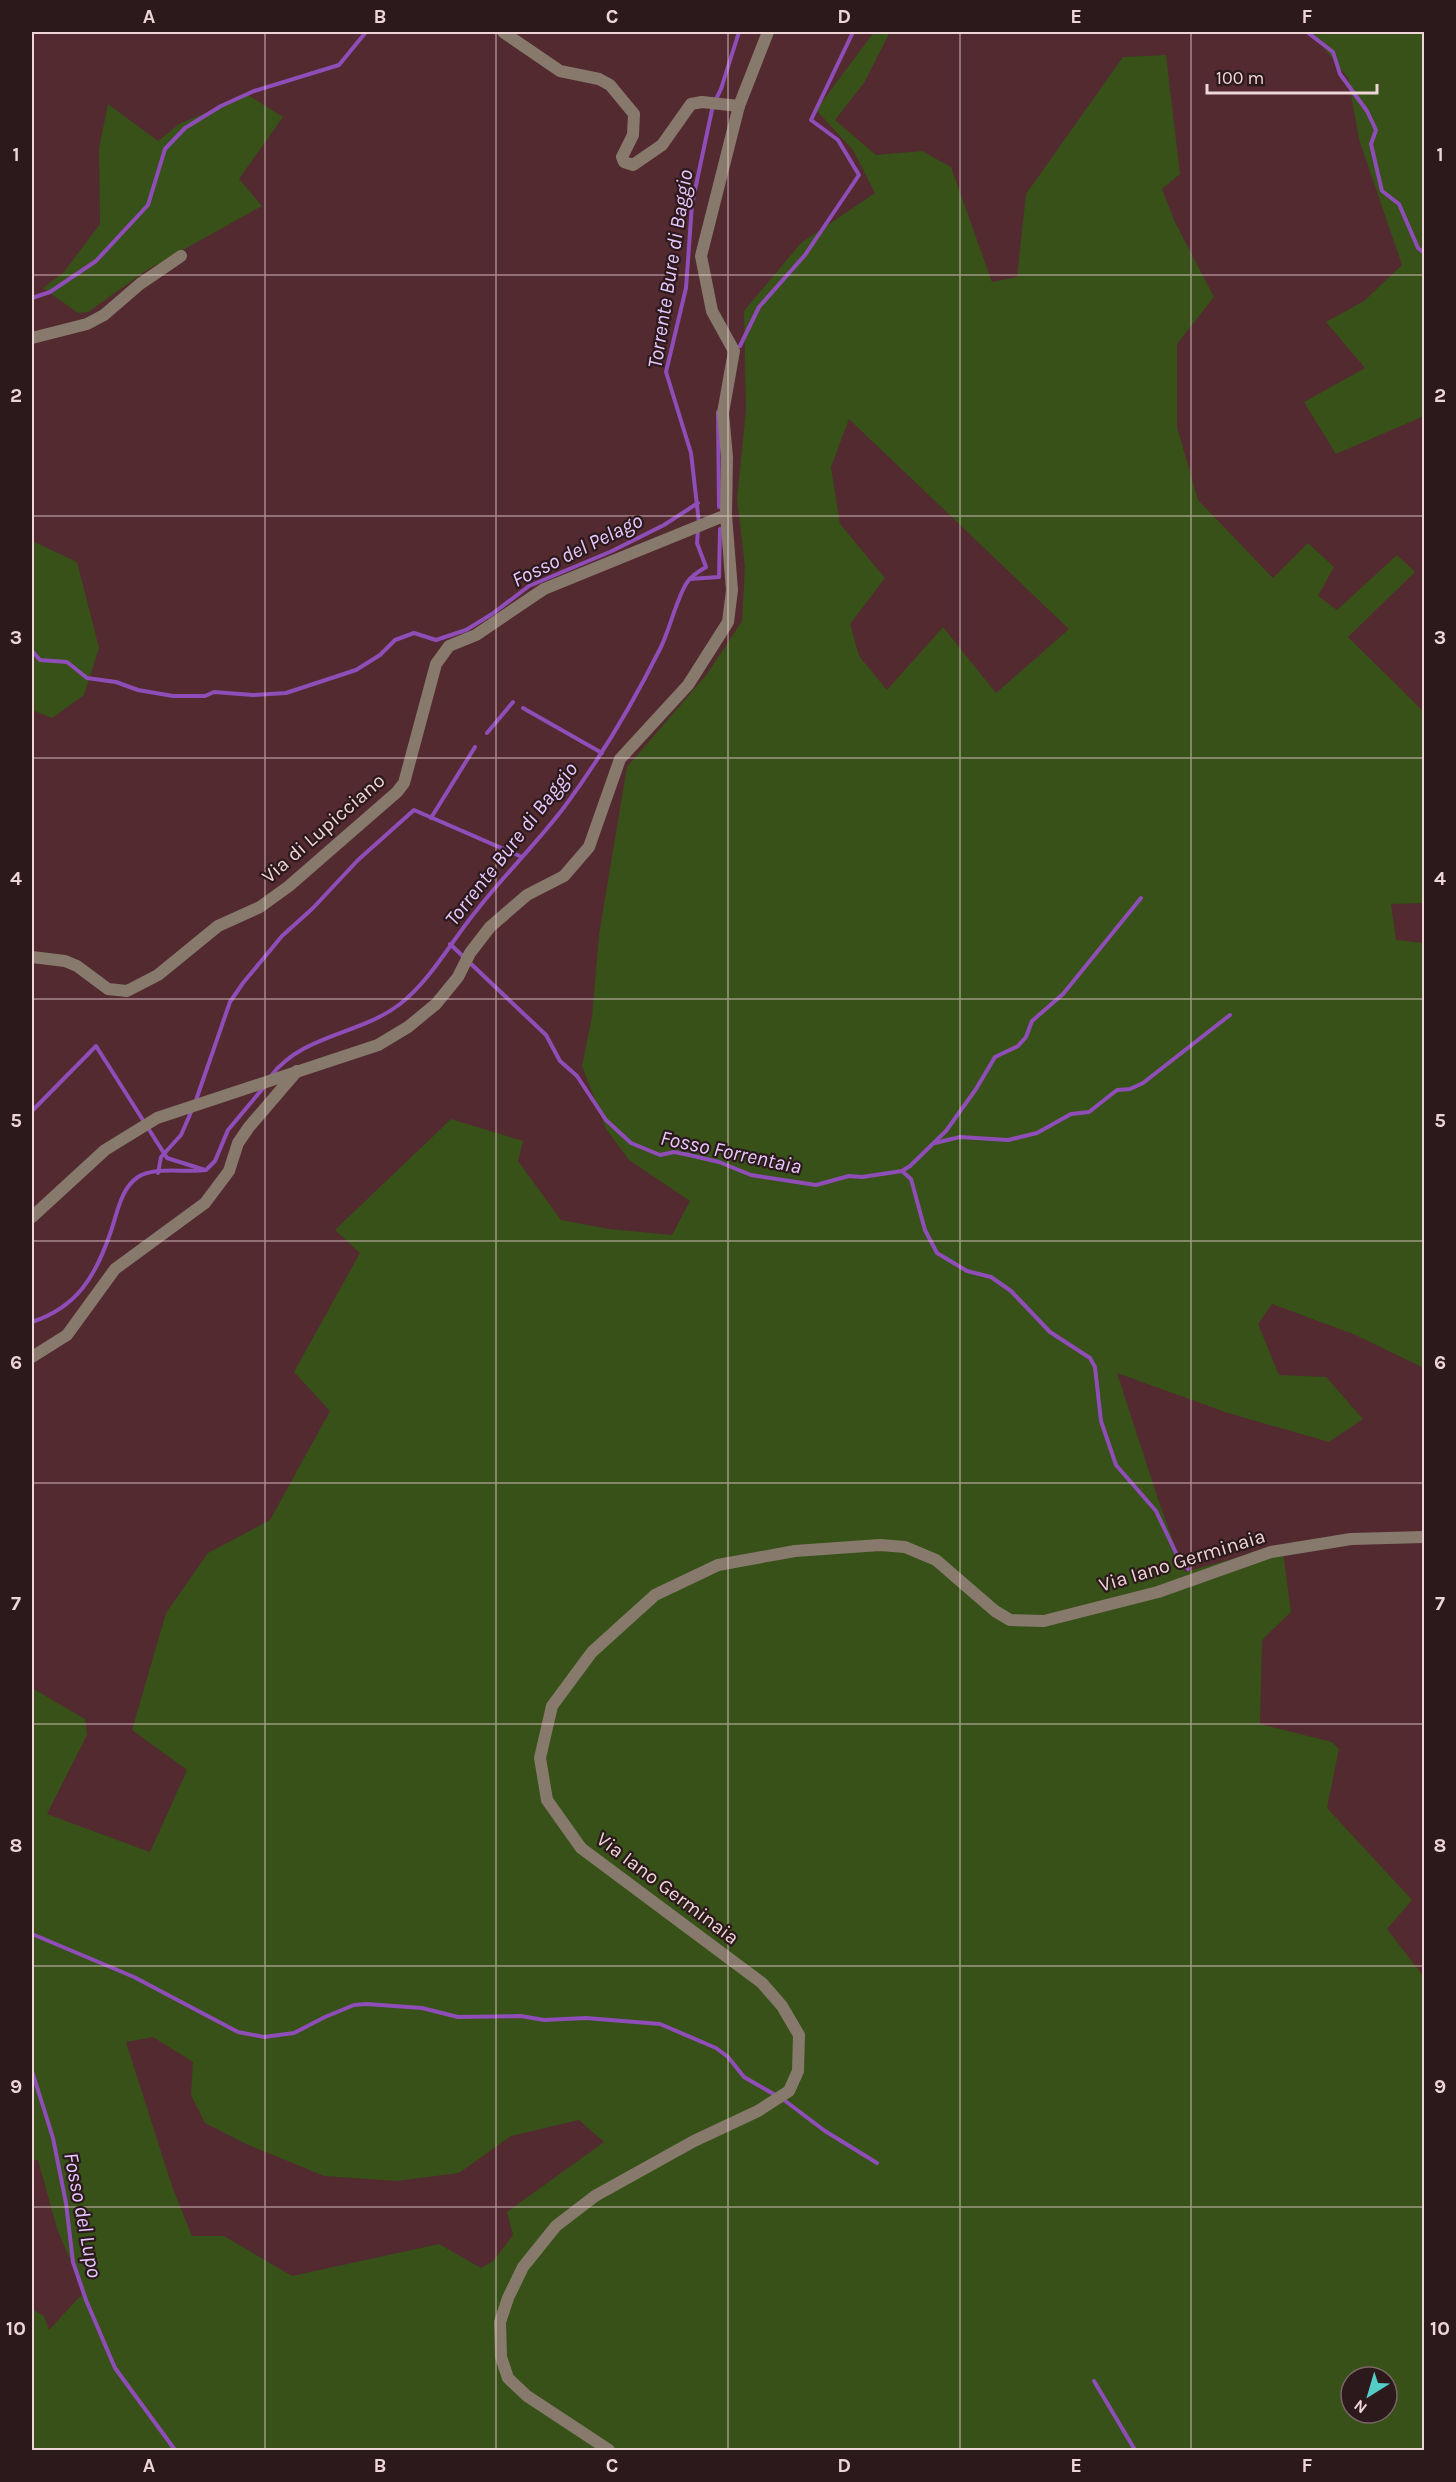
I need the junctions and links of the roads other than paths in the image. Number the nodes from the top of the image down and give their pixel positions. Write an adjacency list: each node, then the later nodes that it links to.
1 (502, 32): 3 (street)
2 (768, 32): 3 (street)
3 (735, 105): 6 (street)
4 (181, 256): 5 (street)
5 (32, 338)
6 (726, 515): 7 (street, Via di Lupicciano); 8 (street)
7 (32, 957)
8 (297, 1071): 9 (street); 10 (street)
9 (32, 1217)
10 (32, 1357)
11 (1425, 1537): 12 (street, Via Iano Germinaia)
12 (609, 2451)

